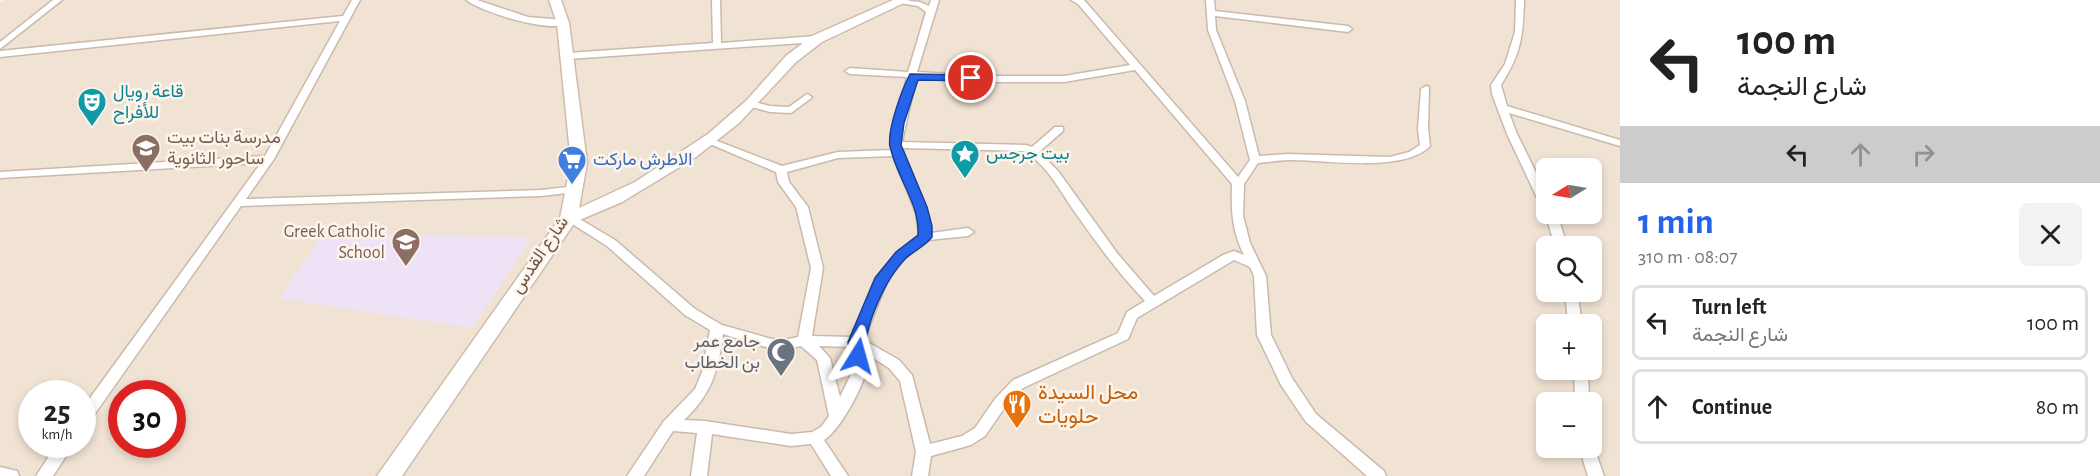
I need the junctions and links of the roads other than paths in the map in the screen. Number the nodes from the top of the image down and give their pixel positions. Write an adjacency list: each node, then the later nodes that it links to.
1 (58, 0): 18 (street)
2 (356, 0): 12 (street)
3 (470, 0): 13 (street)
4 (555, 0): 13 (main road, شارع القدس)
5 (716, 0): 17 (street)
6 (903, 0): 10 (street); 15 (main road)
7 (1076, 0): 22 (street)
8 (1210, 0): 11 (street)
9 (1520, 0): 28 (street)
10 (931, 5): 24 (street)
11 (1211, 13): 14 (street); 35 (street)
12 (346, 18): 20 (street); 34 (street)
13 (563, 23): 21 (main road, شارع القدس)
14 (1348, 29)
15 (817, 39): 16 (street); 19 (main road)
16 (785, 41): 17 (street); 19 (street)
17 (717, 45): 21 (street)
18 (0, 46)
19 (802, 49): 27 (main road)
20 (0, 54)
21 (568, 56): 40 (main road, شارع القدس)
22 (1135, 67): 24 (street); 39 (street)
23 (850, 71): 24 (street)
24 (914, 76): 32 (street)
25 (1426, 89): 35 (street)
26 (807, 97): 27 (street)
27 (751, 104): 30 (main road)
28 (1505, 109): 31 (street); 38 (street)
29 (1059, 129): 33 (street)
30 (708, 141): 36 (street); 42 (main road)
31 (1620, 143)
32 (897, 149): 33 (street); 36 (street); 44 (street)
33 (1034, 152): 46 (street)
34 (269, 159): 37 (street); 41 (street)
35 (1255, 160): 39 (street)
36 (782, 170): 48 (street)
37 (0, 175)
38 (1536, 183)
39 (1238, 184): 45 (street)
40 (576, 189): 41 (street); 42 (main road, شارع القدس)
41 (238, 203): 50 (street)
42 (569, 219): 47 (street); 61 (main road, شارع القدس)
43 (968, 232): 44 (street)
44 (925, 237): 49 (street)
45 (1235, 252): 46 (street); 66 (street)
46 (1153, 302): 55 (street)
47 (717, 328): 48 (street); 52 (street)
48 (804, 341): 49 (street); 51 (street)
49 (856, 342): 51 (street); 55 (street)
50 (96, 401)
51 (837, 417): 54 (street)
52 (669, 425): 53 (street); 62 (street)
53 (705, 427): 54 (street); 63 (street)
54 (815, 438): 64 (street)
55 (924, 452): 65 (street)
56 (56, 458): 60 (street)
57 (1590, 458): 67 (street)
58 (0, 474): 59 (street)
59 (11, 476)
60 (44, 476)
61 (389, 476)
62 (635, 476)
63 (699, 476)
64 (840, 476)
65 (920, 476)
66 (1377, 476)
67 (1596, 476)

